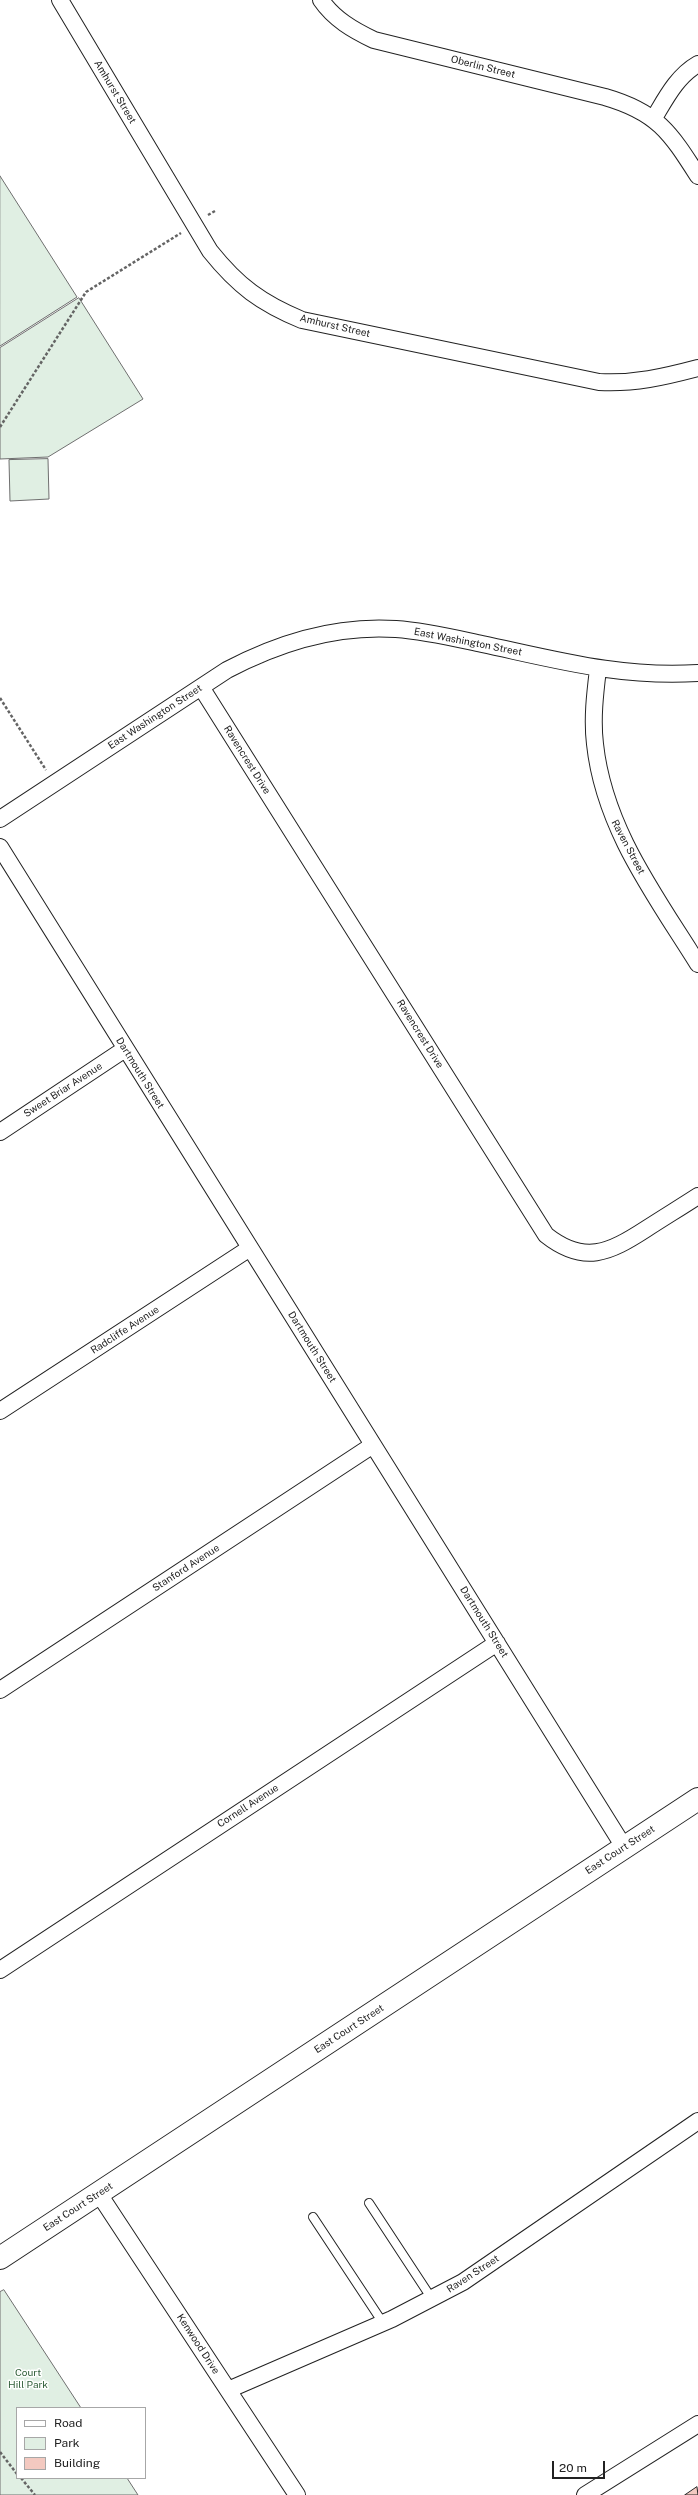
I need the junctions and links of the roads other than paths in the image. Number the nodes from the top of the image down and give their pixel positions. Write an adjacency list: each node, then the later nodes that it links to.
1 (60, 0): 6 (street, Amhurst Street)
2 (321, 0): 4 (street, Oberlin Street)
3 (698, 64): 4 (street)
4 (654, 118): 5 (street, Oberlin Street)
5 (697, 171)
6 (698, 368)
7 (598, 669): 8 (street, East Washington Street); 9 (street, East Washington Street); 12 (street, Raven Street)
8 (698, 673)
9 (201, 687): 10 (street, East Washington Street); 15 (street, Ravencrest Drive)
10 (0, 819)
11 (0, 847): 13 (street, Dartmouth Street)
12 (698, 964)
13 (125, 1049): 14 (street, Sweet Briar Avenue); 16 (street, Dartmouth Street)
14 (0, 1132)
15 (698, 1196)
16 (250, 1248): 17 (street, Radcliffe Avenue); 18 (street, Dartmouth Street)
17 (0, 1412)
18 (373, 1445): 19 (street, Dartmouth Street); 20 (street, Stanford Avenue)
19 (497, 1643): 22 (street, Dartmouth Street); 23 (street, Cornell Avenue)
20 (0, 1690)
21 (698, 1799): 22 (street, East Court Street)
22 (624, 1847): 25 (street, East Court Street)
23 (0, 1970)
24 (698, 2121): 29 (street, Raven Street)
25 (99, 2194): 28 (street, East Court Street); 31 (street, Kenwood Drive)
26 (369, 2203): 29 (lane)
27 (313, 2217): 30 (lane)
28 (0, 2258)
29 (432, 2298): 30 (street, Raven Street)
30 (383, 2323): 31 (street, Raven Street)
31 (228, 2390): 33 (street, Kenwood Drive)
32 (698, 2424): 34 (street)
33 (297, 2495)
34 (585, 2495)

